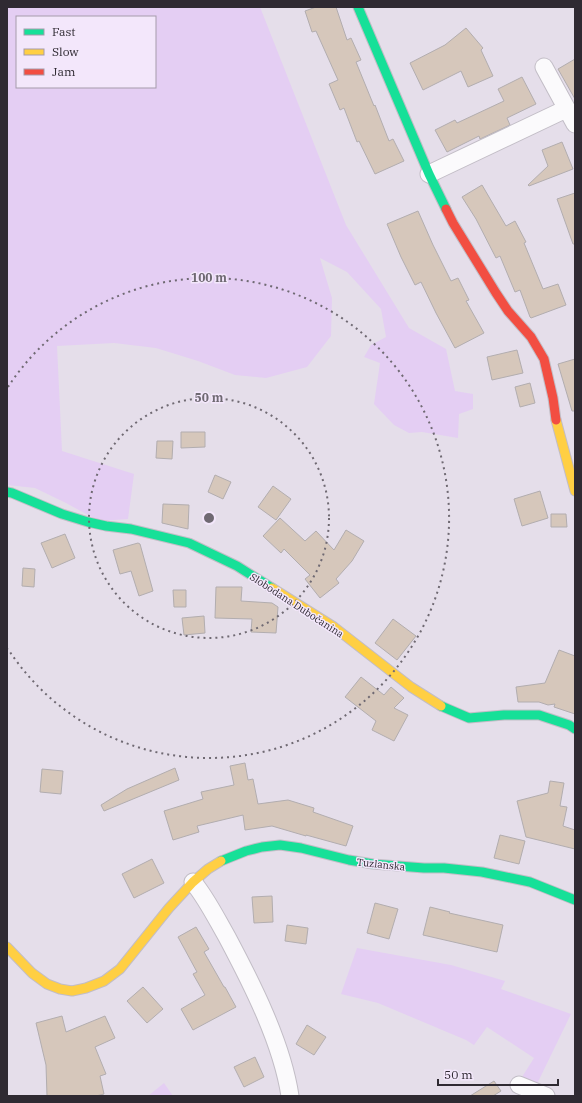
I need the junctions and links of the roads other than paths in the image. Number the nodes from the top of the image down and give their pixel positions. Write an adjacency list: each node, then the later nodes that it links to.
1 (358, 7): 5 (street)
2 (544, 67): 3 (street)
3 (566, 109): 4 (street); 5 (street)
4 (575, 124)
5 (428, 174): 6 (street)
6 (575, 491)
7 (7, 492): 8 (street, Slobodana Dubočanina)
8 (575, 729)
9 (193, 882): 10 (street, Tuzlanska); 11 (street, Tuzlanska); 13 (street)
10 (575, 900)
11 (7, 947)
12 (519, 1085): 14 (street)
13 (290, 1096)
14 (546, 1096)

